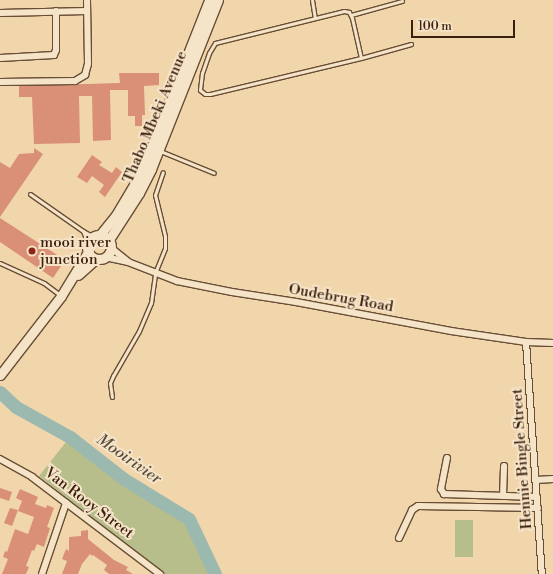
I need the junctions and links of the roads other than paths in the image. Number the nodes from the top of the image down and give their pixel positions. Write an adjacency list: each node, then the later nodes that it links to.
1 (87, 0): 7 (street)
2 (209, 0): 20 (main road, Thabo Mbeki Avenue)
3 (218, 0): 15 (main road, Thabo Mbeki Avenue)
4 (312, 0): 10 (lane)
5 (402, 1): 9 (lane)
6 (56, 11): 7 (street); 8 (street); 12 (street)
7 (87, 11): 14 (street)
8 (0, 13)
9 (351, 15): 10 (lane); 13 (lane)
10 (315, 18): 13 (lane)
11 (411, 44): 13 (lane)
12 (0, 58)
13 (361, 58)
14 (0, 82)
15 (159, 151): 17 (lane); 21 (main road, Thabo Mbeki Avenue)
16 (163, 172): 25 (lane)
17 (214, 173)
18 (30, 194): 19 (lane)
19 (83, 231): 20 (lane); 20 (lane)
20 (92, 242): 21 (main road); 22 (main road); 26 (main road, Thabo Mbeki Avenue)
21 (109, 244): 22 (main road, Thabo Mbeki Avenue); 23 (street, Oudebrug Road)
22 (100, 258): 23 (street, Oudebrug Road); 26 (main road, Thabo Mbeki Avenue)
23 (128, 262): 25 (street, Oudebrug Road)
24 (0, 264): 27 (lane)
25 (155, 273): 28 (street, Oudebrug Road); 31 (lane)
26 (72, 280): 27 (main road, Thabo Mbeki Avenue)
27 (61, 296): 30 (main road, Thabo Mbeki Avenue)
28 (526, 342): 29 (street, Oudebrug Road); 36 (street, Hennie Bingle Street)
29 (553, 343)
30 (0, 375)
31 (112, 397)
32 (448, 458): 37 (street)
33 (0, 459): 39 (street, Van Rooy Street)
34 (504, 466): 37 (street)
35 (553, 479): 36 (street)
36 (536, 480): 38 (street, Hennie Bingle Street)
37 (503, 496): 38 (street)
38 (537, 496): 40 (street, Hennie Bingle Street)
39 (66, 503): 42 (street); 43 (street, Van Rooy Street)
40 (538, 508): 41 (street); 44 (street, Hennie Bingle Street)
41 (399, 538)
42 (42, 574)
43 (160, 574)
44 (542, 574)

